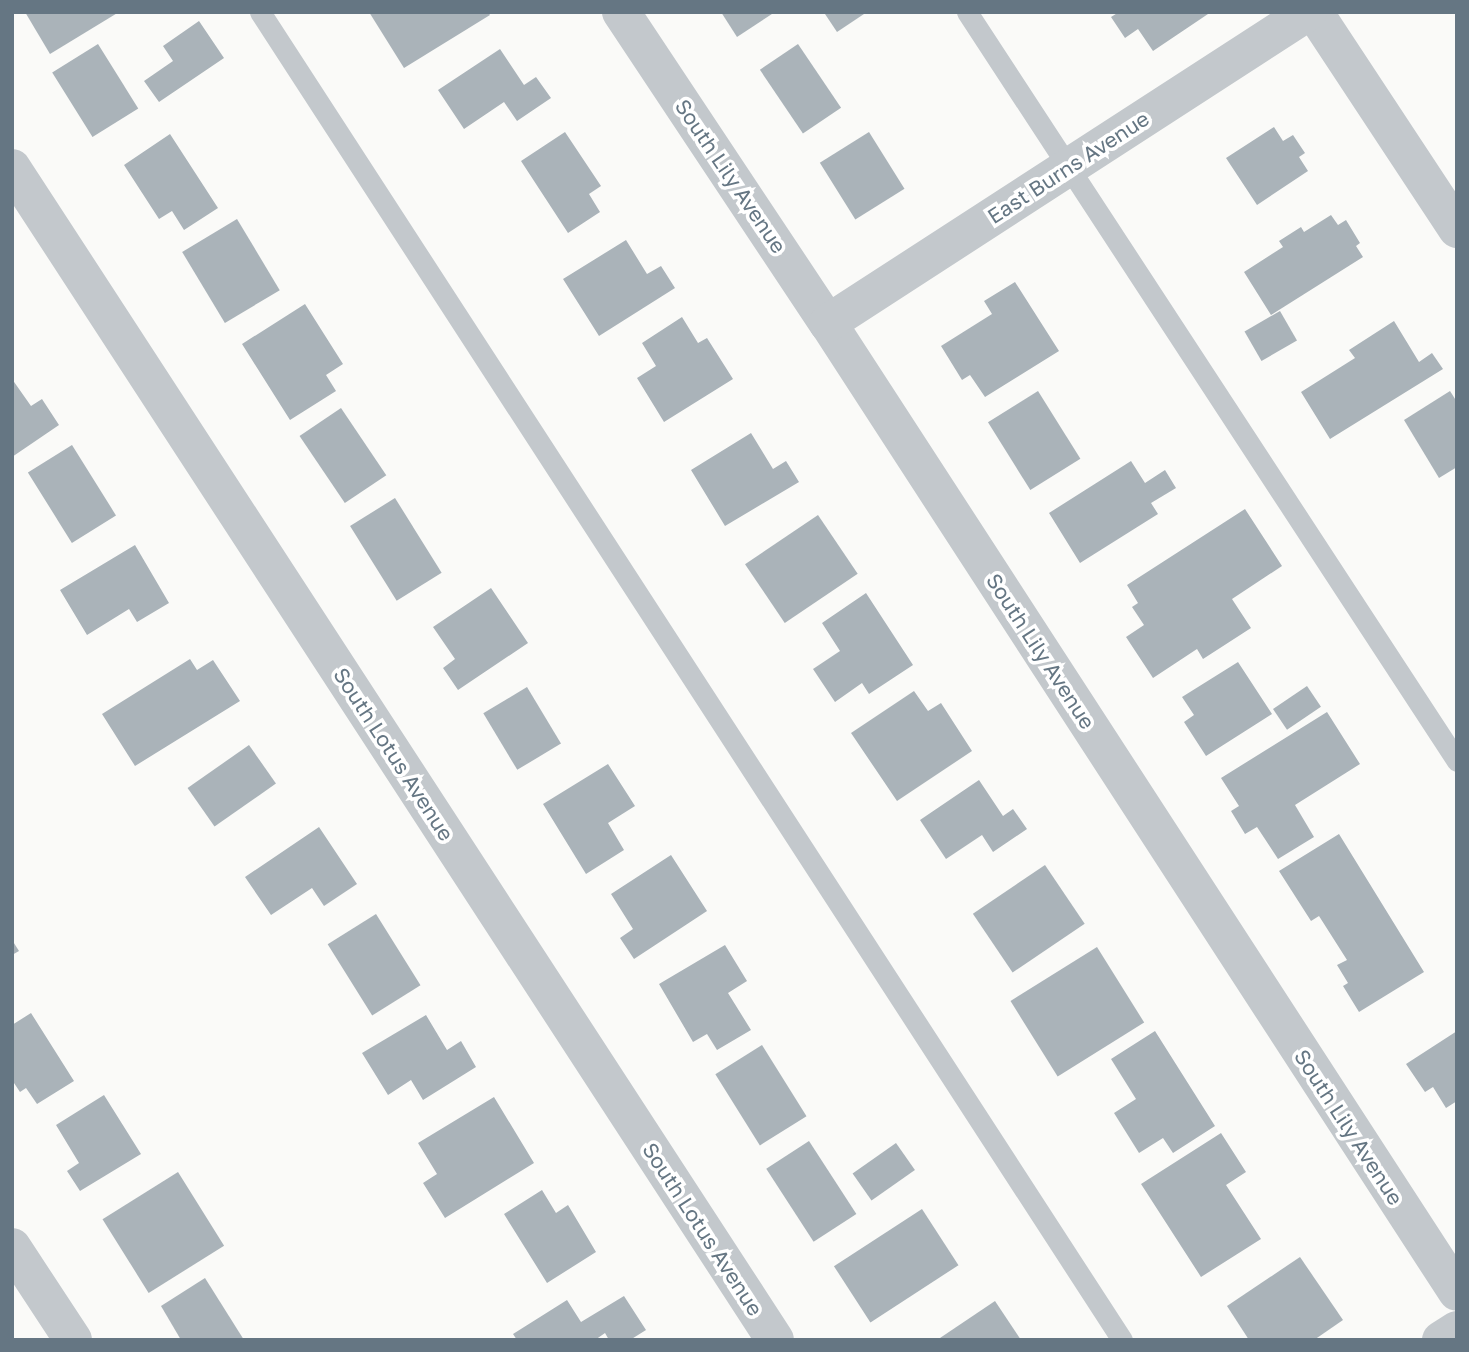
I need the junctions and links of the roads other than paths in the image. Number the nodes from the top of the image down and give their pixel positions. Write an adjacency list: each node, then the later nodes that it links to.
1 (260, 12): 16 (lane)
2 (621, 12): 9 (street, South Lily Avenue)
3 (967, 12): 7 (lane)
4 (1308, 12): 7 (street, East Burns Avenue)
5 (1314, 12): 8 (street)
6 (12, 168): 15 (street, South Lotus Avenue)
7 (1067, 168): 9 (street, East Burns Avenue); 10 (lane)
8 (1457, 229)
9 (828, 323): 12 (street, South Lily Avenue)
10 (1457, 761)
11 (12, 1247): 14 (street)
12 (1457, 1292)
13 (1457, 1330): 17 (street)
14 (73, 1340)
15 (775, 1340)
16 (1122, 1340)
17 (1441, 1340)

